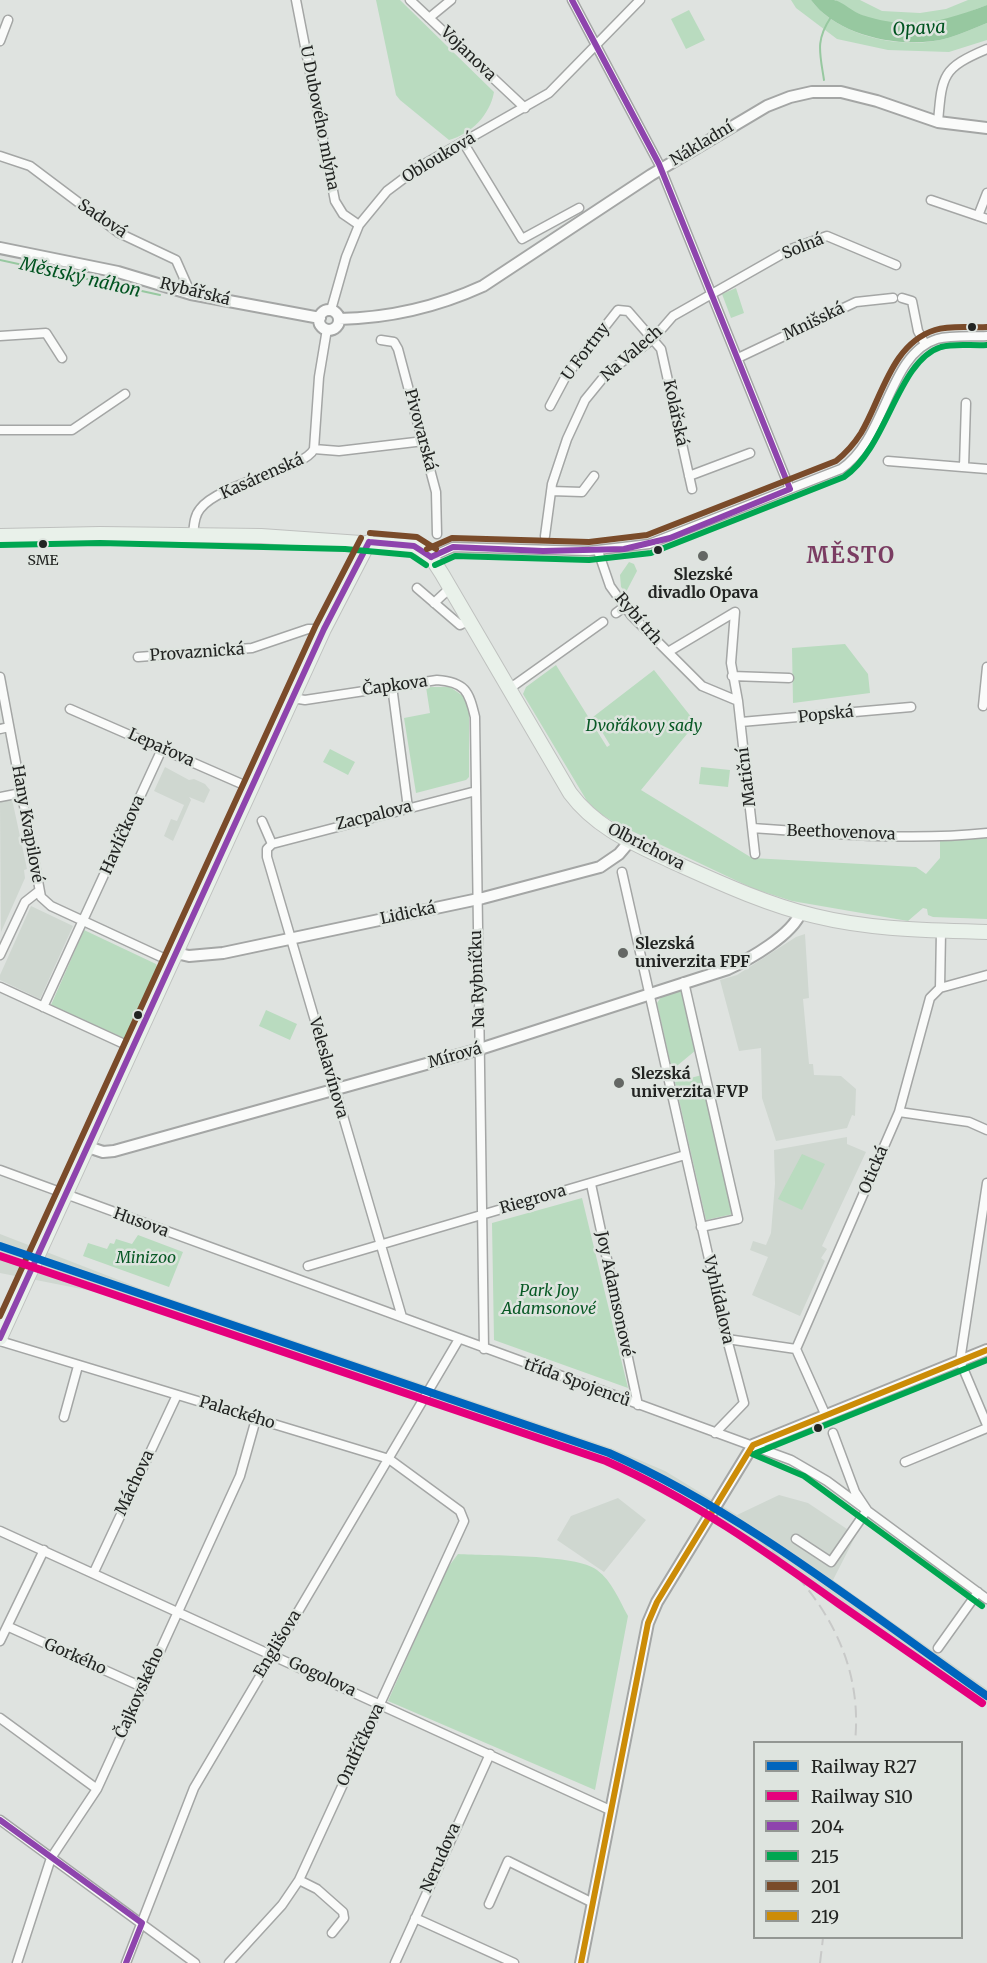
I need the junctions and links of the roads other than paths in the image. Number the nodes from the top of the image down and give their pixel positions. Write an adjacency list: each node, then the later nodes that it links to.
1 (296, 0): 21 (street, U Dubového mlýna)
2 (410, 0): 6 (street, Vojanova)
3 (451, 0): 6 (street)
4 (572, 0): 9 (street)
5 (640, 0): 9 (street, Oblouková)
6 (429, 18): 11 (street, Vojanova)
7 (8, 20): 8 (street)
8 (0, 41)
9 (596, 45): 11 (street, Oblouková); 16 (street)
10 (987, 49): 12 (street)
11 (525, 108): 14 (street, Oblouková)
12 (938, 122): 13 (street, Nákladní); 16 (street, Nákladní)
13 (987, 128)
14 (463, 142): 19 (street); 21 (street, Oblouková)
15 (0, 156): 24 (street, Sadová)
16 (662, 169): 25 (street); 26 (street, Nákladní)
17 (987, 193): 20 (street)
18 (931, 200): 20 (street)
19 (579, 208)
20 (983, 218)
21 (359, 225): 26 (street, Oblouková)
22 (0, 248): 24 (street, Rybářská)
23 (896, 265): 25 (street, Solná)
24 (191, 294): 27 (street, Rybářská)
25 (713, 294): 31 (street, Na Valech); 35 (street)
26 (335, 315): 27 (street); 28 (street)
27 (320, 318): 28 (street)
28 (327, 329): 41 (street)
29 (0, 336): 34 (street)
30 (987, 336): 33 (street)
31 (653, 339): 38 (street, U Fortny); 47 (street, Kolářská); 50 (street, Na Valech)
32 (381, 340): 40 (street, Pivovarská)
33 (925, 344): 35 (street, Mnišská); 49 (street)
34 (62, 358)
35 (738, 358): 49 (street)
36 (125, 394): 39 (street)
37 (966, 403): 44 (street)
38 (550, 406)
39 (0, 430)
40 (424, 441): 41 (street, Kasárenská); 51 (street, Pivovarská)
41 (314, 449): 52 (street, Kasárenská)
42 (750, 453): 47 (street)
43 (888, 461): 44 (street)
44 (964, 467): 45 (street)
45 (987, 469)
46 (594, 476): 50 (street)
47 (689, 476): 48 (street, Kolářská)
48 (692, 489)
49 (790, 489): 56 (street)
50 (551, 491): 54 (street, Na Valech)
51 (437, 534)
52 (193, 535): 53 (main road); 55 (main road)
53 (0, 536)
54 (545, 536)
55 (369, 542): 57 (main road); 65 (main road)
56 (598, 551): 57 (street); 61 (street, Rybí trh)
57 (431, 557): 59 (main road, Olbrichova)
58 (417, 588): 60 (street)
59 (450, 588): 60 (street); 63 (main road, Olbrichova)
60 (434, 603): 63 (street)
61 (624, 607): 62 (street); 66 (street, Rybí trh)
62 (616, 613)
63 (468, 621): 73 (main road, Olbrichova)
64 (603, 622): 73 (street)
65 (324, 629): 67 (street, Provaznická); 74 (main road)
66 (668, 652): 69 (street, Rybí trh); 75 (street, Rybí trh)
67 (138, 657)
68 (987, 667): 77 (street)
69 (732, 676): 71 (street); 75 (street, Rybí trh)
70 (0, 677): 82 (street, Hany Kvapilové)
71 (789, 678)
72 (392, 686): 74 (street, Čapkova); 80 (street, Čapkova); 88 (street)
73 (509, 689): 92 (main road, Olbrichova)
74 (292, 698): 84 (main road)
75 (738, 701): 81 (street, Matiční)
76 (972, 706): 77 (street)
77 (985, 706)
78 (911, 707): 81 (street, Popská)
79 (70, 709): 83 (street, Lepařova)
80 (476, 717): 85 (street, Na Rybníčku)
81 (741, 722): 90 (street, Matiční)
82 (5, 728): 86 (street, Hany Kvapilové)
83 (162, 749): 84 (street, Lepařova); 99 (street, Havlíčkova)
84 (251, 788): 104 (main road)
85 (477, 790): 88 (street, Zacpalova); 97 (street, Na Rybníčku)
86 (21, 793): 87 (street); 96 (street, Hany Kvapilové)
87 (0, 797)
88 (408, 808): 93 (street, Zacpalova)
89 (262, 821): 93 (street, Veleslavínova)
90 (754, 828): 91 (street, Beethovenova); 94 (street, Matiční)
91 (987, 834)
92 (630, 841): 97 (street, Lidická); 98 (main road, Olbrichova)
93 (272, 844): 102 (street, Veleslavínova)
94 (755, 854)
95 (622, 872): 109 (street, Vyhlídalova)
96 (39, 891): 99 (street, Hany Kvapilové); 103 (street)
97 (476, 900): 102 (street, Lidická); 112 (street, Na Rybníčku)
98 (801, 912): 100 (main road, Olbrichova); 106 (street, Mírová)
99 (84, 921): 104 (street, Hany Kvapilové); 110 (street, Havlíčkova)
100 (934, 931): 101 (main road, Olbrichova); 108 (street)
101 (987, 932)
102 (291, 939): 104 (street, Lidická); 113 (street, Veleslavínova)
103 (0, 955)
104 (174, 958): 111 (main road)
105 (987, 975): 108 (street)
106 (684, 982): 109 (street, Mírová); 123 (street)
107 (0, 987): 110 (street)
108 (940, 988): 114 (street, Otická)
109 (650, 994): 112 (street, Mírová); 117 (street, Vyhlídalova)
110 (43, 1007): 111 (street)
111 (133, 1048): 116 (main road)
112 (480, 1049): 113 (street, Mírová); 122 (street, Na Rybníčku)
113 (334, 1090): 116 (street, Mírová); 124 (street, Veleslavínova)
114 (899, 1112): 115 (street); 131 (street, Otická)
115 (987, 1130)
116 (88, 1147): 121 (main road)
117 (685, 1155): 120 (street, Riegrova); 123 (street, Vyhlídalova)
118 (0, 1170): 121 (street, Husova)
119 (987, 1183): 133 (street)
120 (591, 1184): 122 (street, Riegrova); 136 (street, Joy Adamsonové)
121 (66, 1195): 126 (street, Husova); 127 (main road)
122 (484, 1215): 124 (street, Riegrova); 130 (street, Na Rybníčku)
123 (701, 1227): 128 (street, Vyhlídalova)
124 (381, 1247): 125 (street, Riegrova); 126 (street, Veleslavínova)
125 (308, 1266)
126 (402, 1317): 129 (street, třída Spojenců)
127 (1, 1335): 134 (street, Palackého)
128 (727, 1339): 131 (street); 141 (street, Vyhlídalova)
129 (459, 1340): 130 (street, třída Spojenců); 144 (street, Englišova)
130 (484, 1349): 136 (street, třída Spojenců)
131 (796, 1349): 138 (street)
132 (987, 1350): 133 (street)
133 (960, 1361): 138 (street); 140 (street)
134 (78, 1366): 135 (street, Palackého); 137 (street)
135 (177, 1395): 139 (street, Palackého); 151 (street, Máchova)
136 (638, 1405): 141 (street, třída Spojenců)
137 (64, 1416)
138 (826, 1416): 143 (street)
139 (256, 1419): 144 (street, Palackého); 154 (street, Čajkovského)
140 (987, 1427): 145 (street)
141 (715, 1433): 143 (street, třída Spojenců)
142 (833, 1433): 146 (street)
143 (753, 1445): 146 (street, třída Spojenců); 164 (street)
144 (389, 1459): 147 (street, Palackého); 158 (street, Englišova)
145 (905, 1462)
146 (867, 1510): 149 (street); 152 (street, třída Spojenců)
147 (460, 1511): 160 (street, Ondříčkova)
148 (0, 1531): 150 (street, Gogolova)
149 (796, 1539)
150 (44, 1550): 151 (street, Gogolova); 155 (street)
151 (94, 1572): 154 (street, Gogolova)
152 (978, 1592): 153 (street, třída Spojenců); 157 (street)
153 (987, 1599)
154 (177, 1612): 158 (street, Gogolova); 159 (street, Čajkovského)
155 (9, 1627): 156 (street); 159 (street, Gorkého)
156 (0, 1641)
157 (938, 1648)
158 (272, 1654): 160 (street, Gogolova); 171 (street, Englišova)
159 (142, 1688): 163 (street, Čajkovského)
160 (380, 1704): 162 (street, Gogolova); 167 (street, Ondříčkova)
161 (0, 1718): 163 (street)
162 (489, 1754): 164 (street, Gogolova); 170 (street, Nerudova)
163 (97, 1789): 166 (street, Čajkovského)
164 (610, 1810): 168 (street)
165 (0, 1820): 166 (street)
166 (51, 1858): 171 (street); 173 (street, Čajkovského)
167 (299, 1880): 172 (street); 176 (street, Ondříčkova)
168 (593, 1903): 169 (street); 179 (street)
169 (489, 1904)
170 (415, 1918): 177 (street, Nerudova); 178 (street)
171 (142, 1923): 174 (street, Englišova); 175 (street)
172 (332, 1932)
173 (17, 1963)
174 (126, 1963)
175 (195, 1963)
176 (229, 1963)
177 (394, 1963)
178 (514, 1963)
179 (581, 1963)

